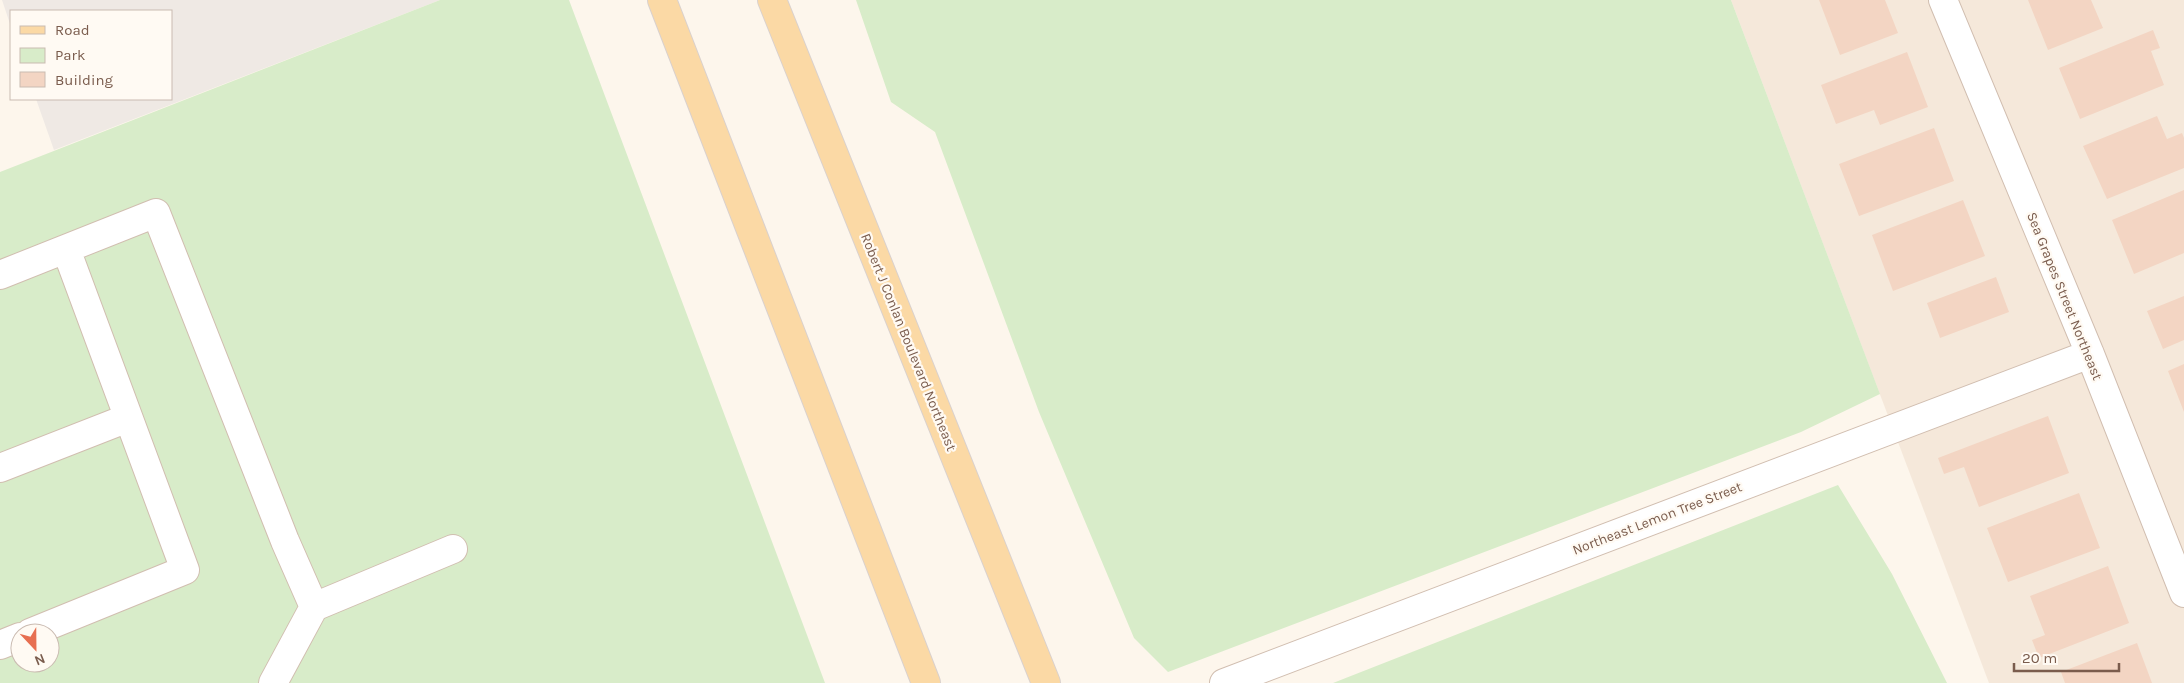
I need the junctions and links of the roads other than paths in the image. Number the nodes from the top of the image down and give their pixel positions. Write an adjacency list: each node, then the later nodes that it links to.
1 (662, 0): 14 (main road)
2 (772, 0): 15 (main road, Robert J Conlan Boulevard Northeast)
3 (1943, 0): 6 (street, Sea Grapes Street Northeast)
4 (66, 249): 5 (street); 7 (street); 11 (street)
5 (0, 275)
6 (2090, 354): 10 (street, Sea Grapes Street Northeast); 16 (street, Northeast Lemon Tree Street)
7 (128, 418): 8 (street); 12 (street)
8 (0, 468)
9 (453, 549): 11 (street)
10 (2184, 594)
11 (314, 607): 13 (street)
12 (55, 623)
13 (273, 683)
14 (926, 683)
15 (1046, 683)
16 (1224, 683)

